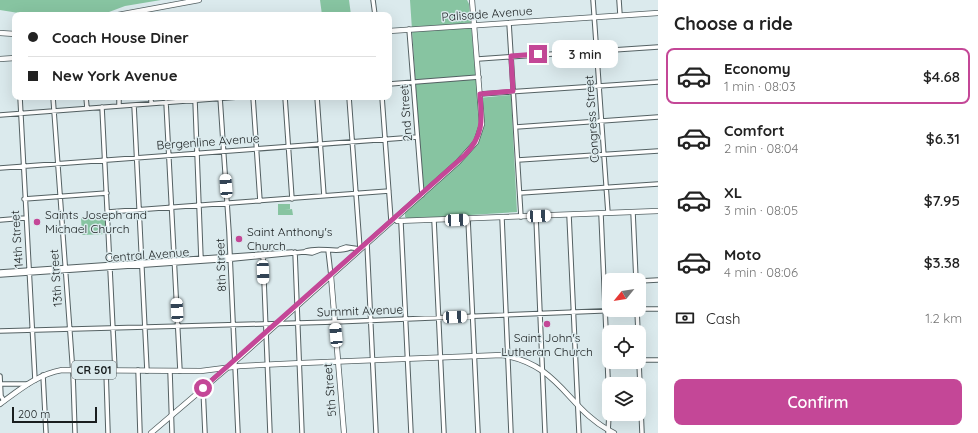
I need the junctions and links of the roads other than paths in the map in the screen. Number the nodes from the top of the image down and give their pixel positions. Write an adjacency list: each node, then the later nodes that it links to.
1 (199, 0): 6 (main road)
2 (373, 0): 7 (street)
3 (472, 0): 12 (main road)
4 (593, 0): 10 (street, Congress Street)
5 (618, 0): 9 (street)
6 (128, 12)
7 (374, 12)
8 (658, 13): 9 (main road, Palisade Avenue)
9 (620, 15): 10 (main road, Palisade Avenue)
10 (595, 17): 11 (main road, Palisade Avenue); 18 (street, Congress Street)
11 (509, 22): 12 (main road, Palisade Avenue); 19 (street)
12 (474, 25): 13 (main road, Palisade Avenue); 22 (main road)
13 (409, 29): 14 (main road, Palisade Avenue); 24 (street, 2nd Street)
14 (392, 31)
15 (0, 33): 16 (main road)
16 (12, 34)
17 (658, 47): 18 (street)
18 (597, 51): 19 (street); 27 (street, Congress Street)
19 (511, 56): 22 (street); 28 (street)
20 (12, 58): 21 (main road)
21 (0, 59)
22 (478, 59): 23 (main road)
23 (479, 77): 24 (street); 29 (main road)
24 (413, 82): 26 (street); 54 (street, 2nd Street)
25 (658, 82): 27 (street)
26 (392, 84)
27 (599, 85): 28 (street); 52 (street, Congress Street)
28 (513, 91): 29 (street); 53 (street)
29 (480, 94): 77 (main road)
30 (20, 100): 49 (street, 14th Street)
31 (53, 100): 48 (street, 13th Street)
32 (86, 100): 47 (street)
33 (119, 100): 45 (street)
34 (177, 100): 42 (street)
35 (195, 100): 62 (street)
36 (220, 100): 61 (street, 8th Street)
37 (253, 100): 59 (street)
38 (285, 100): 58 (street)
39 (317, 100): 57 (street)
40 (349, 100): 56 (street)
41 (382, 100): 55 (street)
42 (166, 102): 43 (street); 64 (street)
43 (151, 103): 44 (street)
44 (134, 105): 45 (street); 65 (street)
45 (119, 106): 46 (street)
46 (102, 107): 47 (street); 66 (street)
47 (87, 108): 48 (street)
48 (54, 111): 49 (street); 68 (street, 13th Street)
49 (20, 113): 50 (street); 69 (street, 14th Street)
50 (0, 115)
51 (658, 117): 52 (street)
52 (602, 120): 53 (street); 63 (street, Congress Street)
53 (516, 126): 67 (street)
54 (417, 137): 55 (street, Bergenline Avenue); 77 (street, 2nd Street)
55 (386, 140): 56 (street, Bergenline Avenue); 73 (street)
56 (352, 142): 57 (street, Bergenline Avenue); 76 (street)
57 (320, 144): 58 (street, Bergenline Avenue); 79 (street)
58 (288, 147): 59 (street, Bergenline Avenue); 81 (street)
59 (256, 149): 61 (street, Bergenline Avenue); 82 (street)
60 (658, 150): 63 (street)
61 (224, 151): 62 (street, Bergenline Avenue); 83 (street, 8th Street)
62 (198, 154): 64 (street, Bergenline Avenue); 84 (street)
63 (604, 154): 67 (street); 72 (street, Congress Street)
64 (169, 156): 65 (street, Bergenline Avenue); 85 (street)
65 (137, 158): 66 (street, Bergenline Avenue); 86 (street)
66 (105, 160): 68 (street, Bergenline Avenue); 74 (street)
67 (518, 160): 75 (street)
68 (57, 164): 69 (street, Bergenline Avenue); 78 (street, 13th Street)
69 (23, 166): 70 (street, Bergenline Avenue); 80 (street, 14th Street)
70 (0, 168)
71 (658, 184): 72 (street)
72 (606, 187): 75 (street); 91 (street, Congress Street)
73 (389, 191): 76 (street); 103 (street)
74 (106, 193): 78 (street); 88 (street)
75 (520, 193): 94 (street)
76 (356, 194): 79 (street); 105 (street)
77 (422, 195): 87 (main road)
78 (60, 196): 80 (street); 114 (street, 13th Street)
79 (324, 196): 81 (street)
80 (24, 199): 96 (street, 14th Street)
81 (292, 199): 82 (street)
82 (260, 201): 83 (street)
83 (227, 203): 84 (street); 109 (street, 8th Street)
84 (200, 205): 85 (street); 110 (street)
85 (172, 208): 86 (street); 111 (street)
86 (139, 210): 88 (street); 112 (street)
87 (402, 211): 100 (main road); 103 (main road)
88 (108, 212): 113 (street)
89 (633, 212): 90 (main road); 91 (main road); 117 (street)
90 (658, 212)
91 (608, 213): 92 (main road)
92 (601, 214): 93 (main road); 116 (street)
93 (569, 215): 95 (main road); 126 (street)
94 (521, 217): 95 (main road); 97 (main road)
95 (536, 217): 128 (street)
96 (25, 218): 99 (street); 115 (street, 14th Street)
97 (502, 218): 98 (main road); 127 (street)
98 (468, 219): 101 (main road); 129 (street)
99 (0, 220)
100 (407, 220): 102 (main road); 103 (main road)
101 (434, 220): 102 (main road); 130 (street)
102 (413, 221): 103 (main road)
103 (396, 222): 104 (main road); 131 (street)
104 (367, 243): 105 (main road); 132 (street)
105 (360, 249): 106 (street, Central Avenue); 119 (main road)
106 (328, 250): 107 (street, Central Avenue); 119 (street, 5th Street)
107 (295, 252): 108 (street, Central Avenue); 122 (street)
108 (263, 254): 109 (street, Central Avenue); 137 (street)
109 (230, 257): 110 (street, Central Avenue); 136 (street, 8th Street)
110 (201, 259): 111 (street, Central Avenue)
111 (174, 261): 112 (street, Central Avenue); 138 (street)
112 (142, 263): 113 (street, Central Avenue); 139 (street)
113 (110, 266): 114 (street, Central Avenue); 140 (street)
114 (65, 269): 115 (street, Central Avenue); 141 (street, 13th Street)
115 (29, 272): 118 (street, Central Avenue); 142 (street, 14th Street)
116 (604, 273)
117 (636, 273)
118 (0, 274)
119 (331, 276): 122 (main road); 133 (main road, 5th Street)
120 (658, 280): 121 (street)
121 (646, 281)
122 (297, 306): 134 (main road); 135 (street)
123 (658, 309): 124 (street)
124 (646, 310)
125 (602, 311): 126 (street, Summit Avenue)
126 (574, 313): 128 (street, Summit Avenue); 173 (street)
127 (506, 314): 128 (street, Summit Avenue); 129 (street, Summit Avenue); 146 (street)
128 (540, 314): 163 (street)
129 (472, 316): 130 (street, Summit Avenue); 145 (street)
130 (438, 318): 131 (street, Summit Avenue); 147 (street)
131 (405, 319): 132 (street, Summit Avenue); 148 (street)
132 (371, 320): 133 (street, Summit Avenue); 149 (street)
133 (334, 322): 135 (street, Summit Avenue); 152 (main road, 5th Street)
134 (278, 323): 135 (street, Summit Avenue); 137 (street, Summit Avenue); 144 (main road)
135 (298, 323): 153 (street)
136 (233, 324): 137 (street, Summit Avenue); 138 (street, Summit Avenue); 154 (street, 8th Street)
137 (265, 324): 144 (street)
138 (177, 326): 139 (street, Summit Avenue); 165 (street)
139 (145, 327): 140 (street, Summit Avenue); 162 (street)
140 (113, 328): 141 (street, Summit Avenue); 160 (street)
141 (69, 329): 142 (street, Summit Avenue); 157 (street, 13th Street)
142 (32, 330): 143 (street, Summit Avenue); 168 (street, 14th Street)
143 (0, 331)
144 (266, 333): 154 (main road); 155 (street)
145 (474, 356): 146 (main road); 147 (main road); 191 (street)
146 (508, 356): 163 (main road); 192 (street)
147 (440, 358): 148 (main road); 190 (street)
148 (407, 359): 149 (main road); 189 (street)
149 (373, 360): 152 (main road); 188 (street)
150 (658, 360): 151 (street)
151 (646, 361)
152 (338, 362): 153 (main road); 187 (main road, 5th Street)
153 (300, 363): 155 (main road); 186 (street)
154 (235, 364): 155 (main road); 156 (main road); 184 (street, 8th Street)
155 (267, 364): 185 (street)
156 (227, 368): 165 (main road, CR 501); 171 (main road)
157 (72, 369): 159 (main road, CR 501); 167 (main road, CR 501); 178 (street, 13th Street)
158 (639, 369): 195 (street)
159 (106, 370): 160 (main road, CR 501); 179 (street)
160 (115, 370): 161 (main road, CR 501)
161 (138, 370): 162 (main road, CR 501); 180 (street)
162 (147, 370): 164 (main road, CR 501)
163 (542, 370): 173 (main road); 193 (street)
164 (170, 371): 165 (main road, CR 501); 174 (street)
165 (180, 371)
166 (0, 376): 169 (street)
167 (43, 376): 168 (main road, CR 501); 177 (street)
168 (34, 380): 170 (main road, CR 501)
169 (0, 384): 170 (street); 172 (street)
170 (29, 384): 172 (main road, CR 501)
171 (203, 388): 174 (main road); 183 (street)
172 (2, 403)
173 (577, 404): 176 (main road); 194 (street)
174 (172, 415): 181 (main road); 182 (street)
175 (610, 421): 176 (street)
176 (610, 432)
177 (46, 433)
178 (75, 433)
179 (108, 433)
180 (140, 433)
181 (151, 433)
182 (172, 433)
183 (205, 433)
184 (238, 433)
185 (270, 433)
186 (302, 433)
187 (344, 433)
188 (376, 433)
189 (411, 433)
190 (444, 433)
191 (478, 433)
192 (511, 433)
193 (545, 433)
194 (579, 433)
195 (642, 433)

